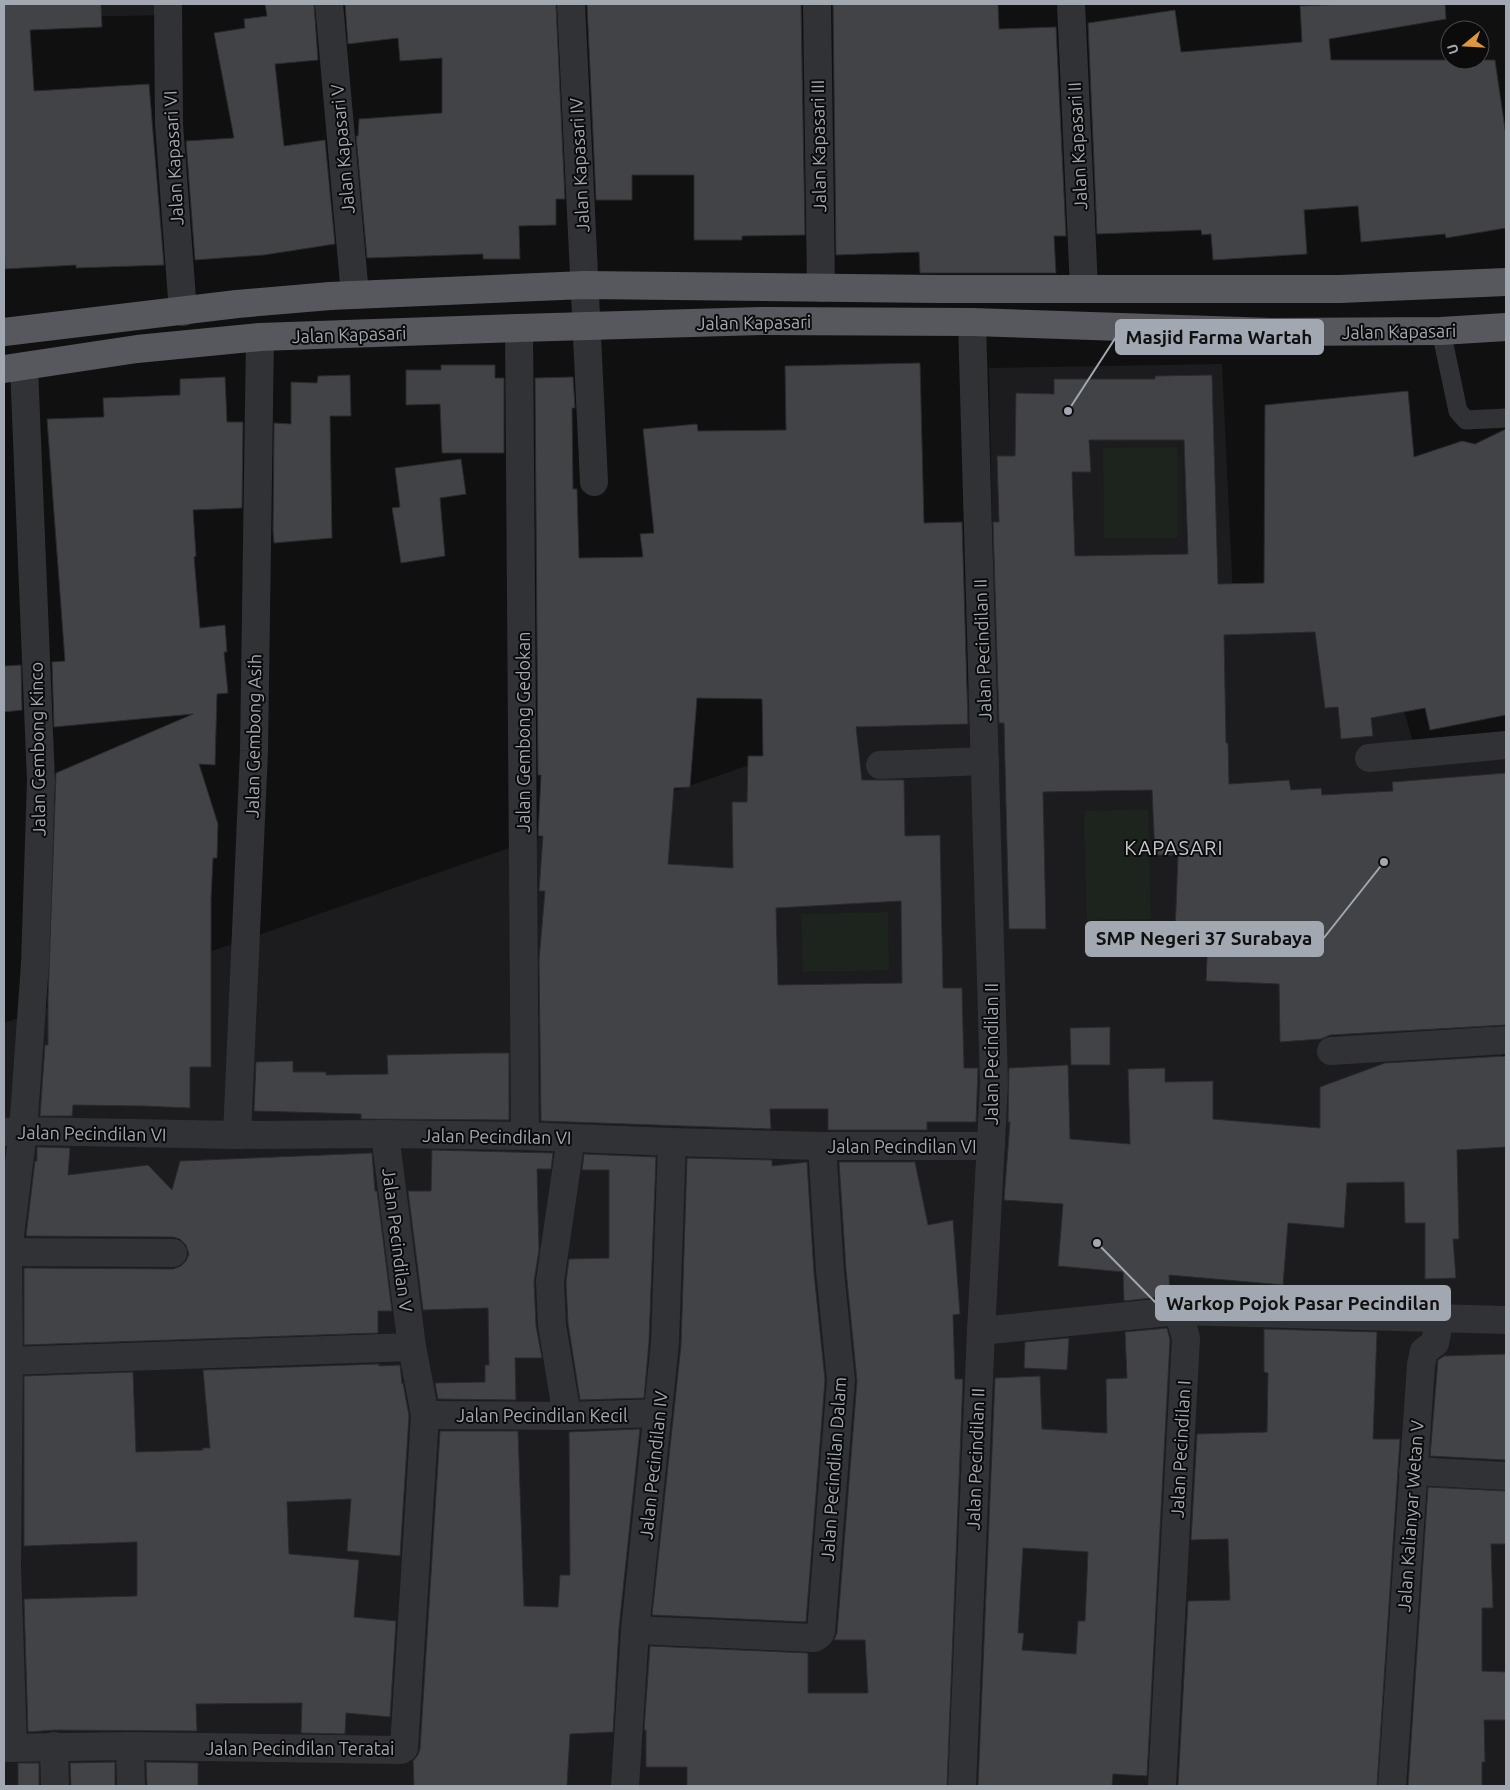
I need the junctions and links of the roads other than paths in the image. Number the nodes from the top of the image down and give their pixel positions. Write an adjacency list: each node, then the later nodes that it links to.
1 (168, 4): 11 (street, Jalan Kapasari VI)
2 (329, 4): 10 (street, Jalan Kapasari V)
3 (571, 4): 7 (street, Jalan Kapasari IV)
4 (817, 4): 8 (street, Jalan Kapasari III)
5 (1071, 4): 9 (street, Jalan Kapasari II)
6 (1506, 282): 9 (highway, Jalan Kapasari)
7 (585, 285): 8 (highway, Jalan Kapasari); 10 (highway, Jalan Kapasari); 13 (street, Jalan Kapasari IV)
8 (821, 288): 9 (highway, Jalan Kapasari)
9 (1084, 288)
10 (355, 295): 11 (highway, Jalan Kapasari)
11 (184, 312): 17 (highway, Jalan Kapasari)
12 (972, 322): 13 (highway, Jalan Kapasari); 16 (highway, Jalan Kapasari); 24 (street, Jalan Pecindilan II)
13 (586, 326): 14 (highway, Jalan Kapasari); 21 (street, Jalan Kapasari IV)
14 (519, 328): 18 (highway, Jalan Kapasari); 31 (street, Jalan Gembong Gedokan)
15 (1506, 328): 16 (highway, Jalan Kapasari)
16 (1441, 331): 20 (lane)
17 (4, 332)
18 (260, 337): 19 (highway, Jalan Kapasari); 30 (street, Jalan Gembong Asih)
19 (14, 368): 28 (street, Jalan Gembong Kinco)
20 (1506, 418)
21 (594, 482)
22 (1506, 745): 23 (street)
23 (1369, 758)
24 (986, 762): 25 (street); 35 (street, Jalan Pecindilan II)
25 (880, 765)
26 (1506, 1040): 27 (street)
27 (1331, 1051)
28 (13, 1132): 30 (street, Jalan Pecindilan VI); 36 (street, Jalan Gembong Kinco)
29 (385, 1134): 30 (street, Jalan Pecindilan VI); 31 (street, Jalan Pecindilan VI); 42 (street, Jalan Pecindilan V)
30 (237, 1135)
31 (525, 1136): 32 (street, Jalan Pecindilan VI)
32 (570, 1138): 33 (street, Jalan Pecindilan VI); 46 (street)
33 (672, 1142): 34 (street, Jalan Pecindilan VI); 44 (street, Jalan Pecindilan IV)
34 (822, 1146): 35 (street, Jalan Pecindilan VI); 49 (street, Jalan Pecindilan Dalam)
35 (991, 1146): 41 (street, Jalan Pecindilan II)
36 (8, 1252): 37 (street); 43 (street, Jalan Gembong Kinco)
37 (173, 1253)
38 (1178, 1311): 39 (street); 41 (street); 57 (street, Jalan Pecindilan I)
39 (1440, 1318): 40 (street); 47 (street, Jalan Kalianyar Wetan V)
40 (1506, 1320)
41 (981, 1330): 56 (street, Jalan Pecindilan II)
42 (412, 1347): 43 (street); 45 (street, Jalan Pecindilan Teratai)
43 (9, 1361): 52 (street, Jalan Gembong Kinco)
44 (658, 1413): 46 (street, Jalan Pecindilan Kecil); 49 (street, Jalan Pecindilan IV)
45 (425, 1415): 46 (street, Jalan Pecindilan Kecil); 51 (street, Jalan Pecindilan Teratai)
46 (567, 1416)
47 (1413, 1471): 48 (street); 58 (street, Jalan Kalianyar Wetan V)
48 (1506, 1476)
49 (635, 1630): 55 (street, Jalan Pecindilan IV)
50 (54, 1746): 51 (street, Jalan Pecindilan Teratai); 52 (street, Jalan Pecindilan Teratai); 53 (street)
51 (130, 1746): 54 (street)
52 (8, 1748)
53 (55, 1786)
54 (131, 1786)
55 (626, 1786)
56 (962, 1786)
57 (1162, 1786)
58 (1392, 1786)

